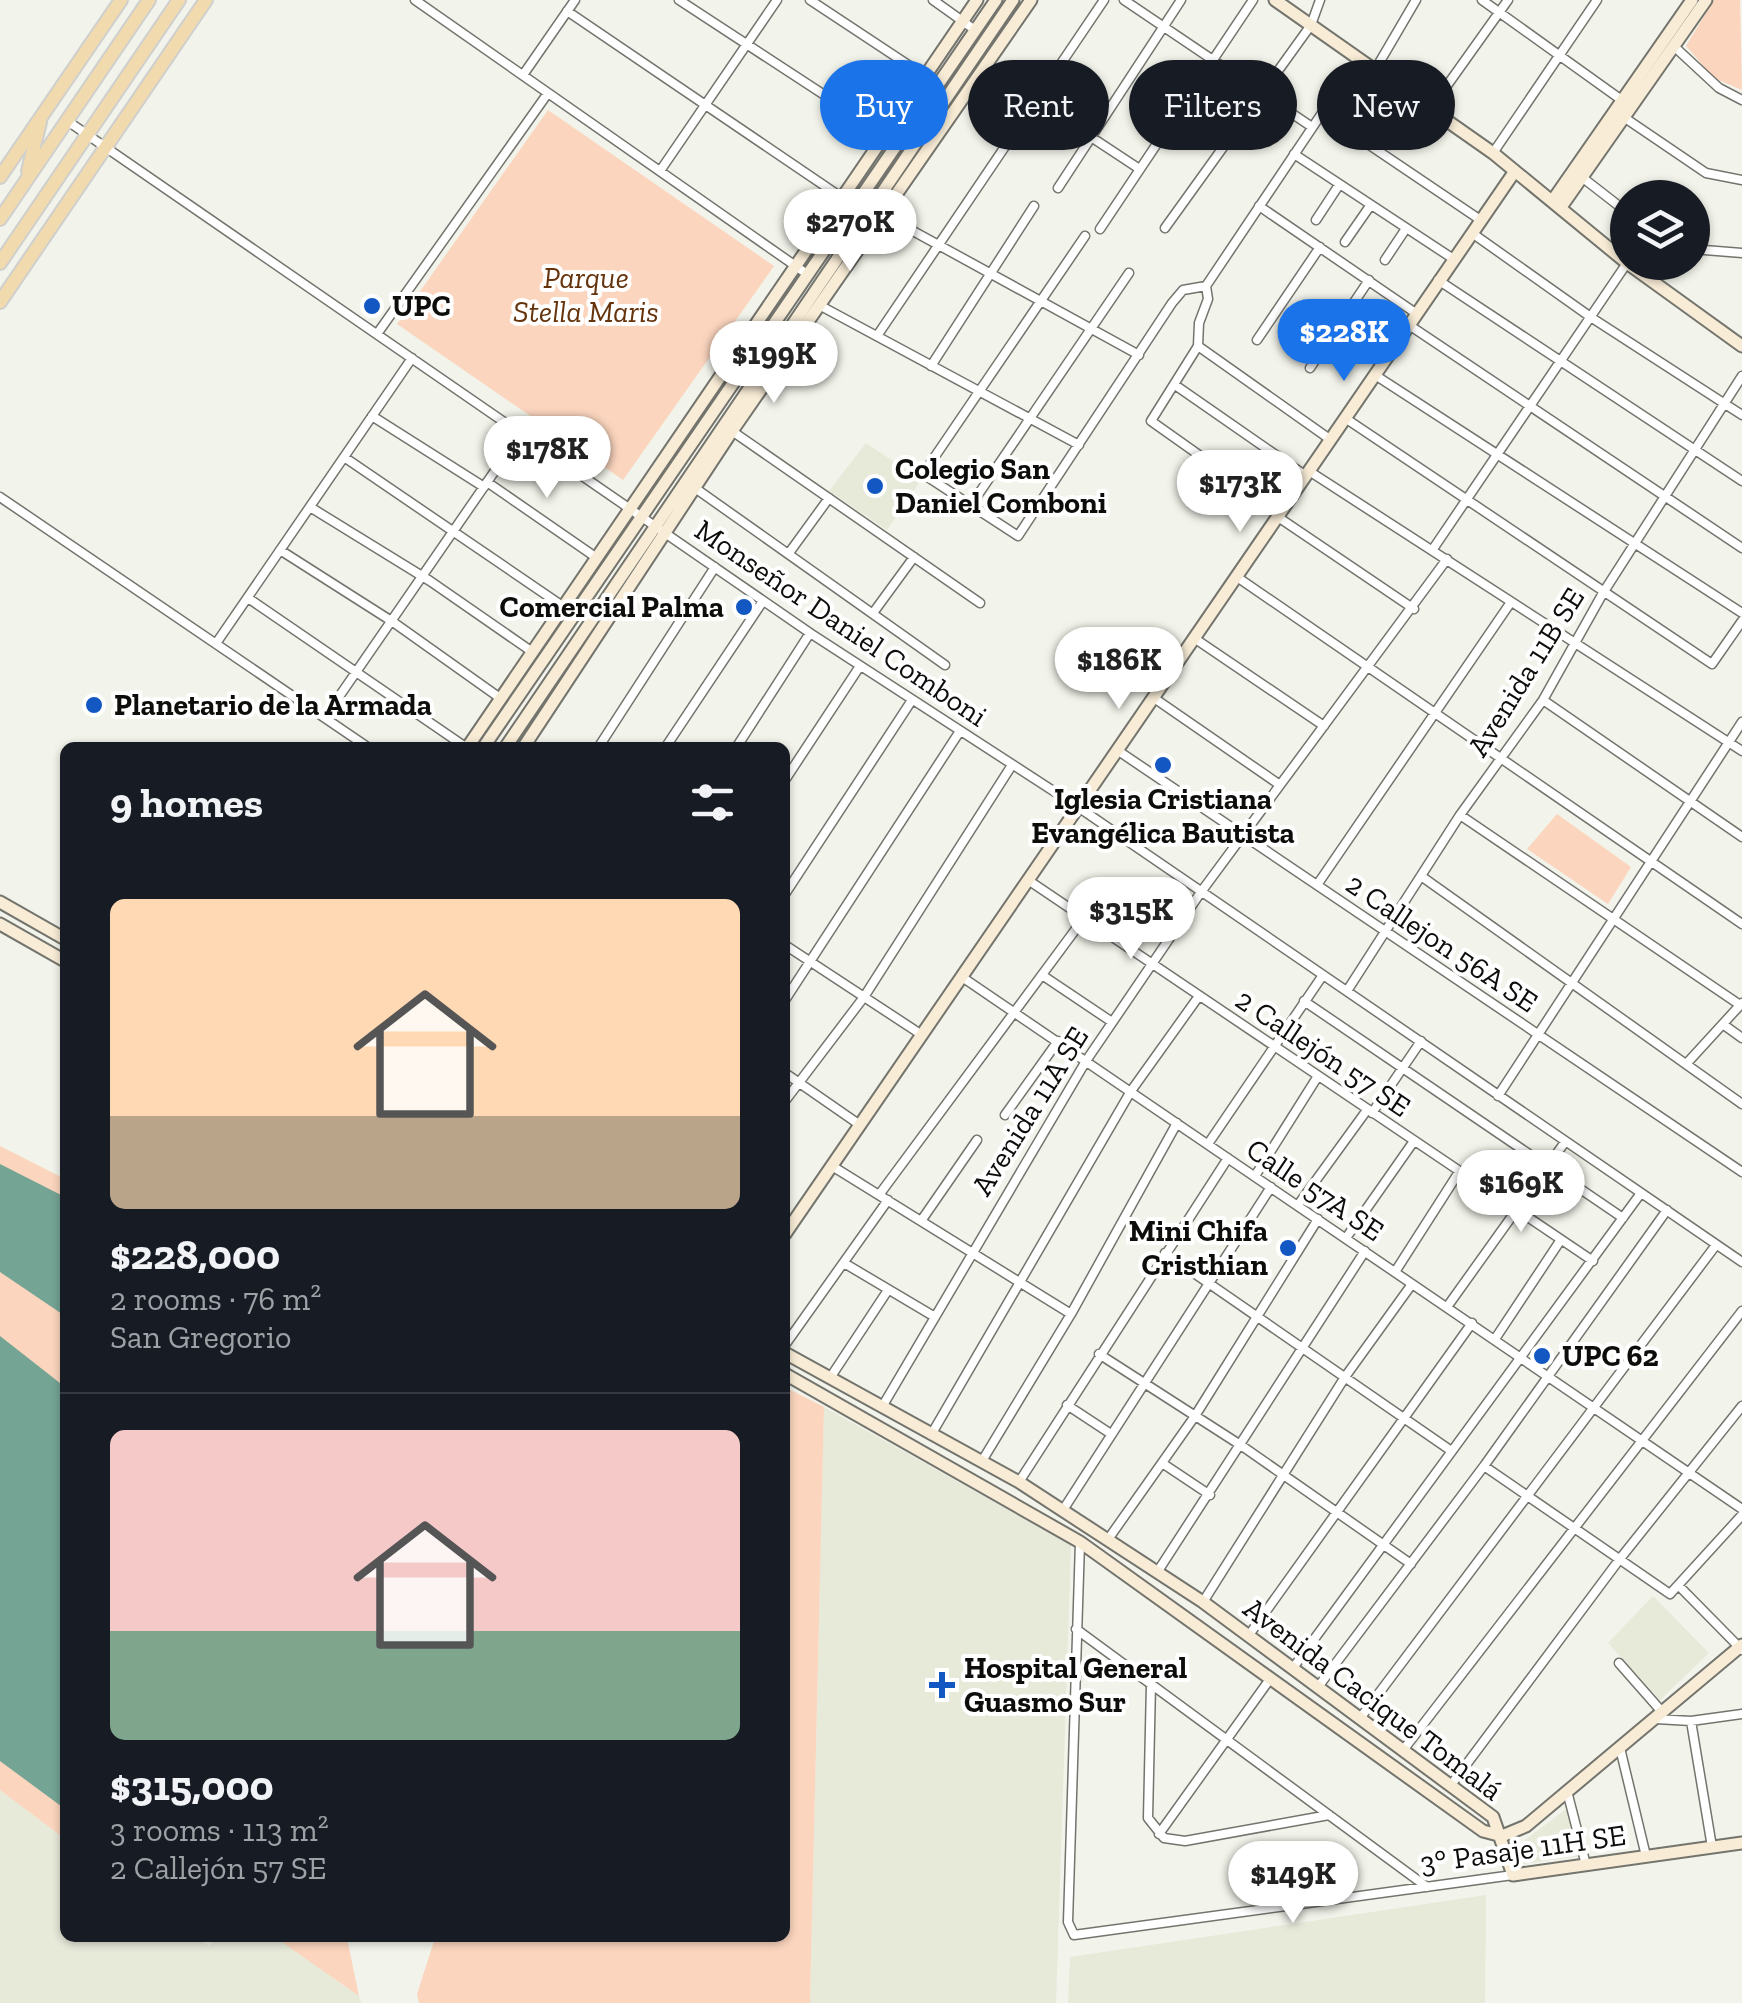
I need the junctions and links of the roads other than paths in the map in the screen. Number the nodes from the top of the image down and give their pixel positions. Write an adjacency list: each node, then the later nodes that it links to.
1 (121, 0): 56 (main road)
2 (149, 0): 59 (main road)
3 (179, 0): 63 (main road)
4 (206, 0): 64 (main road)
5 (415, 0): 47 (street)
6 (575, 0): 27 (street)
7 (679, 0): 33 (street)
8 (777, 0): 33 (street)
9 (810, 0): 39 (street)
10 (932, 0): 29 (street)
11 (976, 0): 29 (main road)
12 (996, 0): 32 (main road)
13 (1013, 0): 38 (main road)
14 (1031, 0): 41 (main road)
15 (1104, 0): 42 (street)
16 (1124, 0): 31 (street)
17 (1181, 0): 31 (street)
18 (1253, 0): 36 (street)
19 (1275, 0): 30 (main road)
20 (1320, 0): 30 (street)
21 (1416, 0): 46 (street)
22 (1482, 0): 28 (street)
23 (1508, 0): 28 (street)
24 (1597, 0): 35 (street)
25 (1692, 0): 53 (main road)
26 (1706, 0): 58 (main road)
27 (567, 12): 47 (street); 54 (street)
28 (1500, 12): 35 (street); 48 (street)
29 (962, 20): 32 (street); 40 (main road)
30 (1311, 25): 37 (main road); 44 (street)
31 (1162, 26): 36 (street); 55 (street)
32 (975, 30): 108 (main road)
33 (746, 44): 50 (street); 54 (street)
34 (1678, 50): 52 (street)
35 (1559, 55): 53 (street); 71 (street)
36 (1211, 58): 43 (street); 73 (street)
37 (1359, 58): 45 (main road)
38 (972, 59): 161 (main road)
39 (900, 60)
40 (935, 60)
41 (988, 60)
42 (1064, 60)
43 (1214, 60)
44 (1287, 60)
45 (1362, 60)
46 (1381, 60)
47 (523, 75): 51 (street)
48 (1455, 75)
49 (968, 89): 88 (main road)
50 (820, 92)
51 (548, 93): 75 (street); 121 (street)
52 (1742, 100)
53 (1623, 102): 84 (main road)
54 (705, 105): 75 (street); 82 (street)
55 (1109, 106)
56 (42, 115): 76 (main road); 78 (main road)
57 (1297, 116): 62 (street)
58 (1626, 118): 77 (main road); 79 (street)
59 (66, 120): 63 (street, Monseñor Daniel Comboni); 78 (main road)
60 (1317, 120): 62 (street)
61 (1455, 125): 71 (main road)
62 (1312, 127): 72 (street)
63 (86, 134): 64 (street, Monseñor Daniel Comboni); 105 (main road)
64 (106, 148): 115 (main road); 121 (street, Monseñor Daniel Comboni)
65 (1109, 149): 73 (street)
66 (873, 150): 82 (main road)
67 (1004, 150): 98 (street)
68 (1081, 150): 81 (street)
69 (1222, 150): 92 (street)
70 (1376, 150): 90 (street)
71 (1493, 152): 74 (main road)
72 (1294, 154): 80 (street); 86 (street)
73 (1138, 168): 93 (street)
74 (1515, 170): 84 (main road); 90 (main road)
75 (660, 171): 106 (street)
76 (0, 177)
77 (1583, 178): 83 (street); 84 (main road)
78 (26, 180): 89 (main road)
79 (1742, 180)
80 (1339, 185): 87 (street); 91 (street)
81 (1058, 188)
82 (842, 197): 106 (main road)
83 (1610, 198)
84 (1557, 203): 100 (main road)
85 (1034, 206): 109 (street)
86 (1259, 206): 99 (street); 114 (street)
87 (1370, 206): 94 (street); 97 (street)
88 (882, 214): 98 (street); 117 (main road)
89 (0, 219)
90 (1479, 219): 95 (main road)
91 (1316, 220)
92 (1165, 228)
93 (1100, 229)
94 (1405, 230): 103 (street); 104 (street)
95 (1470, 232): 103 (main road); 118 (street)
96 (1085, 236): 116 (street)
97 (1346, 242)
98 (938, 247): 109 (street); 122 (street)
99 (1320, 247): 110 (street); 123 (street)
100 (1610, 248)
101 (1710, 250): 102 (street)
102 (1742, 253)
103 (1452, 258): 111 (main road)
104 (1385, 260)
105 (0, 263)
106 (795, 264): 108 (street); 158 (main road)
107 (1130, 273): 120 (street)
108 (807, 274): 160 (main road)
109 (989, 274): 116 (street); 129 (street)
110 (1370, 280): 119 (street); 130 (street)
111 (1438, 280): 119 (main road); 128 (street)
112 (1616, 280): 118 (street)
113 (1651, 280): 124 (main road)
114 (1206, 286): 125 (street); 126 (street)
115 (0, 302)
116 (1040, 302): 120 (street); 134 (street)
117 (819, 305): 122 (street); 141 (main road)
118 (1592, 318): 128 (street); 135 (street)
119 (1413, 320): 131 (main road); 136 (street)
120 (1091, 329): 126 (street); 139 (street)
121 (377, 334): 127 (street, Monseñor Daniel Comboni)
122 (878, 336): 129 (street)
123 (1256, 340)
124 (1742, 345)
125 (1198, 346): 133 (street); 143 (street)
126 (1139, 354): 144 (street)
127 (412, 358): 138 (street); 142 (street, Monseñor Daniel Comboni)
128 (1560, 360): 136 (street); 145 (street)
129 (932, 366): 134 (street)
130 (1310, 368)
131 (1376, 375): 140 (main road); 146 (street)
132 (1742, 376): 135 (street, Avenida 11B SE)
133 (1175, 385): 148 (street); 159 (street)
134 (979, 391): 139 (street); 156 (street)
135 (1724, 404): 137 (street); 145 (street, Avenida 11B SE)
136 (1530, 408): 146 (street); 152 (street)
137 (1742, 415)
138 (372, 416): 147 (street); 150 (street)
139 (1030, 418): 144 (street); 156 (street)
140 (1346, 418): 143 (main road); 155 (street)
141 (732, 431): 151 (main road); 154 (street)
142 (521, 433): 150 (street); 158 (street, Monseñor Daniel Comboni)
143 (1331, 440): 148 (main road)
144 (1079, 445): 156 (street)
145 (1694, 450): 149 (street); 152 (street, Avenida 11B SE)
146 (1498, 455): 155 (street); 163 (street)
147 (344, 456): 157 (street); 162 (street)
148 (1308, 474): 159 (main road); 166 (street)
149 (1742, 481)
150 (486, 485): 162 (street); 168 (street)
151 (695, 488): 161 (main road); 167 (street)
152 (1665, 496): 163 (street, Avenida 11B SE); 164 (street)
153 (0, 497): 186 (street)
154 (829, 498): 167 (street); 169 (street)
155 (1468, 502): 166 (street); 174 (street)
156 (971, 505)
157 (310, 506): 165 (street); 173 (street)
158 (628, 506): 160 (street, Monseñor Daniel Comboni); 168 (main road)
159 (1279, 515): 172 (main road); 180 (street)
160 (642, 516): 161 (street, Monseñor Daniel Comboni); 205 (main road)
161 (660, 528): 171 (street, Monseñor Daniel Comboni); 206 (main road); 207 (main road)
162 (453, 532): 173 (street); 179 (street)
163 (1635, 543): 174 (street, Avenida 11B SE); 182 (street)
164 (1742, 548)
165 (280, 550): 175 (street); 183 (street)
166 (1433, 550): 170 (street)
167 (789, 553): 181 (street)
168 (594, 556): 179 (main road)
169 (914, 557): 178 (street); 181 (street)
170 (1447, 559): 177 (street); 180 (street, Avenida 11A SE)
171 (715, 567): 176 (street, Monseñor Daniel Comboni); 208 (street)
172 (1237, 576): 185 (main road); 191 (street)
173 (423, 577): 183 (street); 188 (street)
174 (1603, 593): 182 (street); 187 (street, Avenida 11B SE)
175 (248, 598): 186 (street); 192 (street)
176 (763, 601): 184 (street, Monseñor Daniel Comboni); 209 (street)
177 (1511, 602): 187 (street); 197 (street)
178 (980, 603)
179 (562, 606): 188 (main road)
180 (1414, 609): 191 (street, Avenida 11A SE)
181 (873, 614): 189 (street)
182 (1742, 617)
183 (393, 622): 192 (street); 193 (street)
184 (810, 633): 190 (street, Monseñor Daniel Comboni); 210 (street)
185 (1194, 638): 194 (main road); 200 (street)
186 (217, 642): 198 (street)
187 (1574, 642): 196 (street, Avenida 11B SE); 211 (street)
188 (531, 651): 193 (main road)
189 (945, 665)
190 (860, 666): 195 (street, Monseñor Daniel Comboni); 216 (street)
191 (1368, 670): 197 (street); 200 (street, Avenida 11A SE)
192 (356, 674): 198 (street); 203 (street)
193 (500, 698): 204 (main road)
194 (1154, 698): 212 (main road); 217 (street)
195 (912, 700): 201 (street, Monseñor Daniel Comboni); 227 (street)
196 (1542, 700): 214 (street, Avenida 11B SE); 218 (street)
197 (1433, 714): 214 (street); 226 (street)
198 (326, 717): 202 (street)
199 (1742, 722): 211 (street)
200 (1324, 726): 217 (street, Avenida 11A SE)
201 (960, 730): 215 (street, Monseñor Daniel Comboni); 238 (street)
202 (361, 742)
203 (458, 742)
204 (471, 742)
205 (487, 742)
206 (510, 742)
207 (527, 742)
208 (602, 742)
209 (670, 742)
210 (740, 742)
211 (1728, 742): 213 (street); 218 (street)
212 (1117, 750): 219 (main road); 221 (street, 2 Callejon 56A SE)
213 (1742, 751)
214 (1500, 760): 220 (street, Avenida 11B SE); 223 (street)
215 (1012, 765): 219 (street, Monseñor Daniel Comboni); 247 (street)
216 (790, 772)
217 (1280, 786): 221 (street, Avenida 11A SE)
218 (1689, 802): 222 (street); 223 (street)
219 (1078, 807): 225 (main road); 228 (street, Monseñor Daniel Comboni)
220 (1460, 815): 224 (street, Avenida 11B SE); 231 (street)
221 (1243, 836): 226 (street, 2 Callejon 56A SE); 228 (street, Avenida 11A SE)
222 (1742, 837)
223 (1648, 864): 231 (street); 233 (street)
224 (1421, 876): 234 (street, Avenida 11B SE); 243 (street)
225 (1028, 880): 230 (street, 2 Callejón 57 SE); 242 (main road)
226 (1317, 885): 234 (street, 2 Callejon 56A SE)
227 (790, 886)
228 (1201, 892): 239 (street, Avenida 11A SE); 241 (street, Monseñor Daniel Comboni)
229 (0, 902): 235 (main road)
230 (1084, 918): 239 (street, 2 Callejón 57 SE); 240 (street)
231 (1612, 919): 243 (street); 249 (street)
232 (0, 924): 237 (main road)
233 (1742, 924)
234 (1385, 931): 244 (street, Avenida 11B SE); 253 (street, 2 Callejon 56A SE)
235 (60, 936)
236 (790, 948): 238 (street)
237 (60, 958)
238 (811, 962): 245 (street); 247 (street)
239 (1152, 964): 246 (street, 2 Callejón 57 SE); 251 (street, Avenida 11A SE)
240 (1042, 975): 250 (street); 251 (street)
241 (1323, 975): 244 (street, Monseñor Daniel Comboni); 248 (street)
242 (962, 977): 250 (street, Calle 57A SE); 254 (main road)
243 (1572, 982): 253 (street); 260 (street)
244 (1347, 991): 257 (street, Monseñor Daniel Comboni)
245 (790, 993)
246 (1199, 996): 258 (street, 2 Callejón 57 SE); 265 (street)
247 (864, 997): 254 (street); 264 (street)
248 (1304, 1001): 258 (street); 261 (street)
249 (1741, 1004): 252 (street)
250 (1014, 1012): 256 (street, Calle 57A SE); 285 (street)
251 (1112, 1022): 259 (street, Avenida 11A SE)
252 (1724, 1025): 255 (street); 260 (street)
253 (1538, 1034): 267 (street); 281 (street, 2 Callejon 56A SE)
254 (922, 1035): 272 (main road)
255 (1742, 1038)
256 (1058, 1041): 259 (street, Calle 57A SE); 270 (street)
257 (1421, 1041): 261 (street); 267 (street, Monseñor Daniel Comboni)
258 (1271, 1045): 263 (street, 2 Callejón 57 SE); 276 (street)
259 (1086, 1061): 265 (street, Calle 57A SE); 296 (street, Avenida 11A SE)
260 (1688, 1062): 268 (street)
261 (1402, 1068): 269 (street); 278 (street)
262 (790, 1076): 264 (street)
263 (1318, 1076): 269 (street, 2 Callejón 57 SE); 282 (street)
264 (799, 1082): 266 (street); 272 (street)
265 (1130, 1091): 271 (street, Calle 57A SE); 304 (street)
266 (790, 1094)
267 (1498, 1096): 275 (street, Monseñor Daniel Comboni)
268 (1742, 1104)
269 (1370, 1112): 274 (street, 2 Callejón 57 SE); 286 (street)
270 (1005, 1115)
271 (1177, 1123): 276 (street, Calle 57A SE); 309 (street)
272 (860, 1125): 279 (main road)
273 (976, 1140): 291 (street)
274 (1414, 1141): 280 (street, 2 Callejón 57 SE); 293 (street)
275 (1564, 1142): 278 (street); 284 (street, Monseñor Daniel Comboni)
276 (1208, 1144): 277 (street, Calle 57A SE)
277 (1228, 1158): 282 (street, Calle 57A SE); 298 (street)
278 (1547, 1165): 287 (street); 290 (street)
279 (832, 1166): 285 (street); 292 (main road)
280 (1459, 1172): 287 (street, 2 Callejón 57 SE); 302 (street)
281 (1742, 1172)
282 (1255, 1176): 283 (street, Calle 57A SE)
283 (1271, 1187): 286 (street, Calle 57A SE); 303 (street)
284 (1641, 1193): 288 (street, Monseñor Daniel Comboni); 290 (street)
285 (884, 1198): 291 (street); 301 (street)
286 (1298, 1206): 289 (street, Calle 57A SE)
287 (1515, 1210): 294 (street, 2 Callejón 57 SE); 307 (street)
288 (1667, 1210): 295 (street, Monseñor Daniel Comboni); 319 (street)
289 (1318, 1218): 293 (street, Calle 57A SE); 310 (street)
290 (1622, 1218): 299 (street)
291 (922, 1221): 296 (street)
292 (790, 1227)
293 (1346, 1238): 297 (street, Calle 57A SE)
294 (1560, 1241): 299 (street, 2 Callejón 57 SE); 314 (street)
295 (1716, 1245): 300 (street, Monseñor Daniel Comboni); 325 (street)
296 (971, 1251): 304 (street); 311 (street, Avenida 11A SE)
297 (1365, 1251): 302 (street, Calle 57A SE); 315 (street)
298 (1165, 1253): 303 (street); 316 (street)
299 (1593, 1261): 318 (street)
300 (1742, 1262)
301 (844, 1263): 306 (street); 313 (street)
302 (1395, 1272): 305 (street, Calle 57A SE)
303 (1209, 1283): 310 (street); 323 (street)
304 (1017, 1284): 309 (street); 331 (street)
305 (1412, 1284): 307 (street, Calle 57A SE); 321 (street)
306 (888, 1290): 311 (street); 322 (street)
307 (1448, 1307): 312 (street, Calle 57A SE)
308 (1742, 1311): 332 (street)
309 (1071, 1314): 335 (street)
310 (1255, 1315): 315 (street); 328 (street)
311 (935, 1317): 327 (street, Avenida 11A SE)
312 (1472, 1324): 314 (street, Calle 57A SE); 329 (street)
313 (790, 1338)
314 (1495, 1339): 318 (street, Calle 57A SE)
315 (1302, 1347): 321 (street); 333 (street)
316 (1099, 1354): 323 (street); 324 (street)
317 (790, 1356): 322 (main road, Avenida Cacique Tomalá)
318 (1523, 1358): 319 (street, Calle 57A SE); 334 (street)
319 (1548, 1375): 325 (street, Calle 57A SE); 337 (street)
320 (790, 1377): 348 (main road, Avenida Cacique Tomalá)
321 (1346, 1377): 329 (street); 339 (street)
322 (830, 1379): 327 (main road, Avenida Cacique Tomalá)
323 (1144, 1384): 328 (street); 330 (street)
324 (1067, 1405): 330 (street); 340 (street)
325 (1594, 1406): 332 (street, Calle 57A SE); 342 (street)
326 (1742, 1406): 338 (street)
327 (882, 1408): 331 (main road, Avenida Cacique Tomalá)
328 (1195, 1416): 333 (street); 336 (street)
329 (1404, 1417): 334 (street); 344 (street)
330 (1111, 1434): 343 (street)
331 (931, 1435): 335 (main road, Avenida Cacique Tomalá)
332 (1642, 1439): 338 (street, Calle 57A SE); 346 (street)
333 (1242, 1446): 339 (street); 341 (street)
334 (1450, 1450): 349 (street)
335 (982, 1462): 340 (main road, Avenida Cacique Tomalá)
336 (1162, 1463): 341 (street); 347 (street)
337 (1484, 1466): 342 (street); 351 (street)
338 (1689, 1472): 345 (street, Calle 57A SE); 350 (street)
339 (1286, 1477): 344 (street); 354 (street)
340 (1019, 1482): 343 (main road, Avenida Cacique Tomalá)
341 (1210, 1496): 352 (street)
342 (1527, 1496): 346 (street); 365 (street)
343 (1063, 1510): 347 (main road, Avenida Cacique Tomalá)
344 (1334, 1512): 349 (street); 356 (street)
345 (1742, 1512): 353 (street)
346 (1572, 1526): 350 (street); 369 (street)
347 (1109, 1538): 352 (main road, Avenida Cacique Tomalá)
348 (1080, 1542): 355 (street); 360 (main road, Avenida Cacique Tomalá)
349 (1382, 1545): 351 (street); 359 (street)
350 (1619, 1560): 353 (street); 370 (street)
351 (1410, 1564): 362 (street)
352 (1158, 1570): 354 (main road, Avenida Cacique Tomalá)
353 (1678, 1586): 357 (street)
354 (1203, 1602): 356 (main road, Avenida Cacique Tomalá)
355 (1076, 1629): 361 (street); 380 (street, 3° Pasaje 11H SE)
356 (1249, 1635): 359 (main road, Avenida Cacique Tomalá)
357 (1741, 1648): 364 (main road)
358 (1618, 1663): 364 (street)
359 (1293, 1668): 362 (main road, Avenida Cacique Tomalá)
360 (1270, 1679): 367 (street); 374 (main road, Avenida Cacique Tomalá)
361 (1151, 1684): 367 (street); 373 (street)
362 (1318, 1686): 365 (main road, Avenida Cacique Tomalá)
363 (1742, 1714): 366 (street)
364 (1659, 1716): 366 (street); 368 (main road)
365 (1360, 1717): 369 (main road, Avenida Cacique Tomalá)
366 (1691, 1721): 376 (street)
367 (1228, 1740): 372 (street); 373 (street)
368 (1620, 1748): 371 (main road); 377 (street)
369 (1404, 1749): 370 (main road, Avenida Cacique Tomalá)
370 (1450, 1785): 374 (main road, Avenida Cacique Tomalá)
371 (1567, 1791): 374 (main road); 378 (street)
372 (1328, 1814): 373 (street); 380 (street)
373 (1158, 1834)
374 (1502, 1836): 379 (main road)
375 (1742, 1842): 376 (main road, 3° Pasaje 11H SE)
376 (1712, 1847): 377 (main road, 3° Pasaje 11H SE)
377 (1646, 1856): 378 (main road, 3° Pasaje 11H SE)
378 (1586, 1865): 379 (main road, 3° Pasaje 11H SE)
379 (1513, 1875): 380 (street, 3° Pasaje 11H SE)
380 (1428, 1888)

